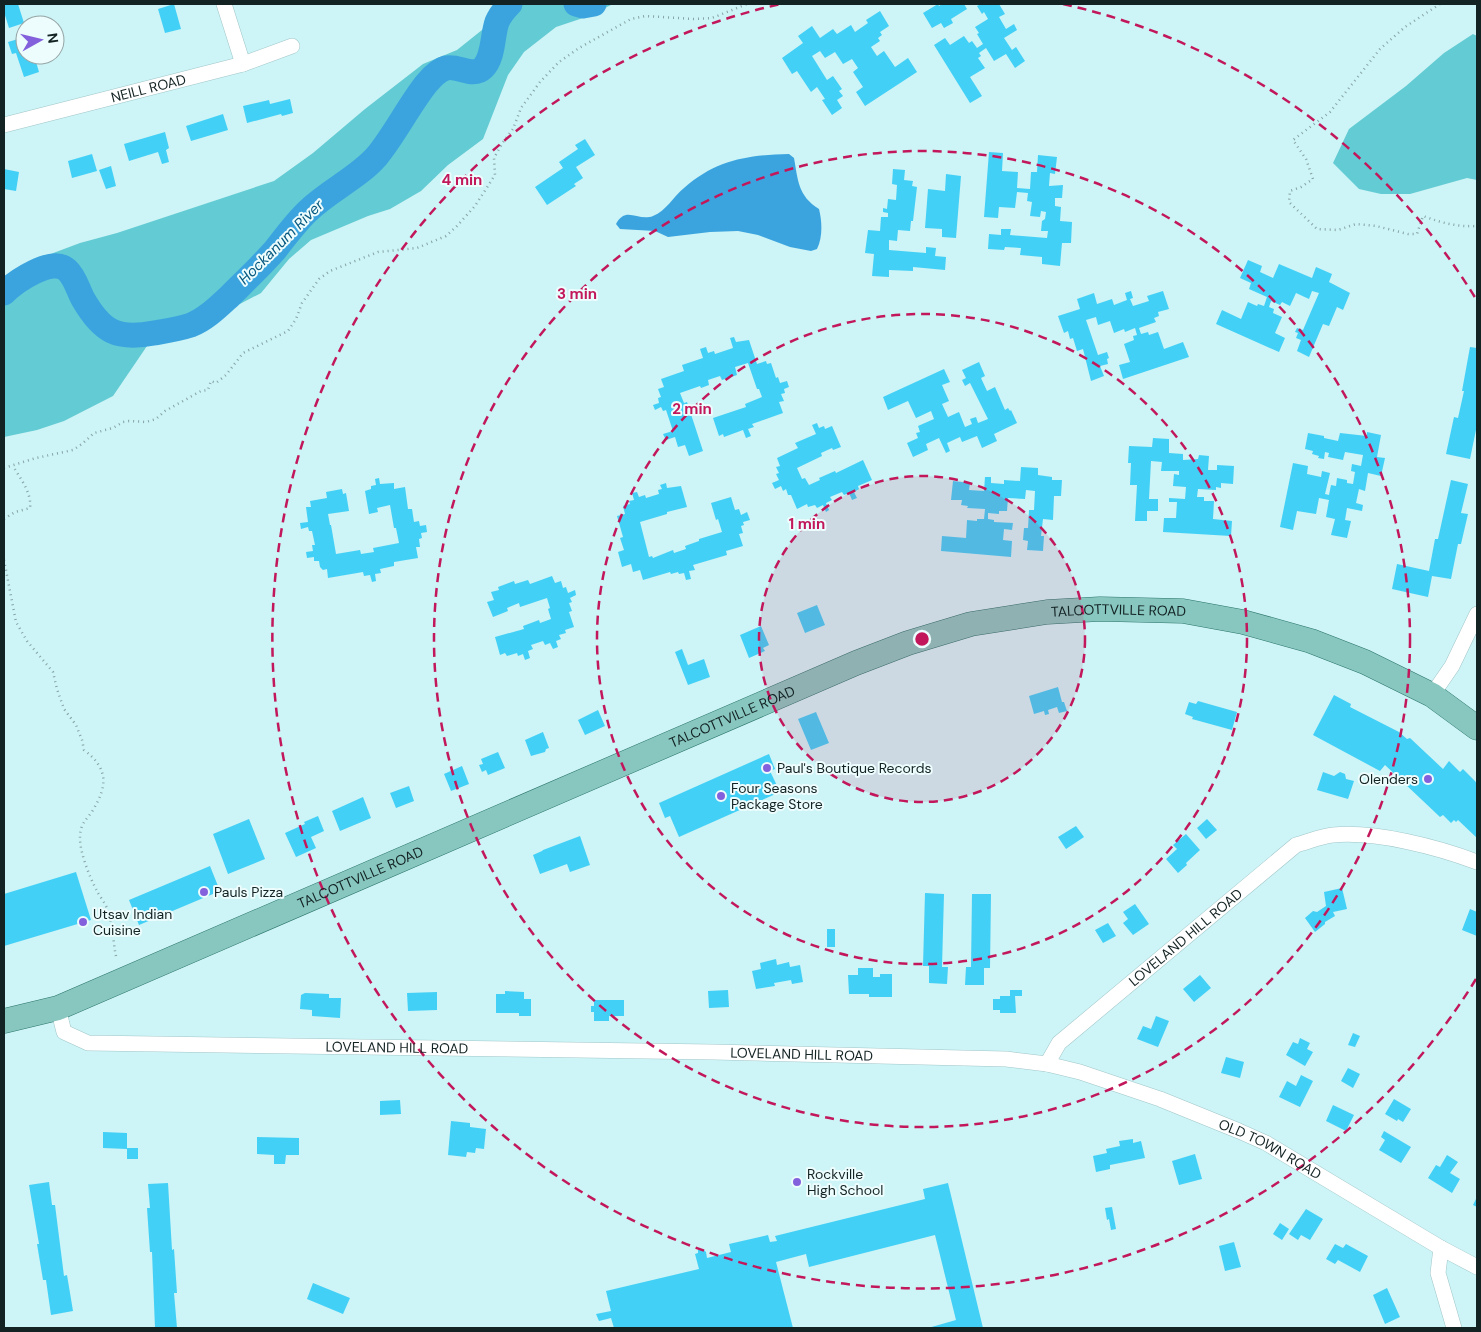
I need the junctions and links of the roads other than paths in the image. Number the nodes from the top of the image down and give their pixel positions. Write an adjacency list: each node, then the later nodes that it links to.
1 (224, 4): 3 (street)
2 (292, 46): 3 (street, NEILL ROAD)
3 (243, 64): 4 (street, NEILL ROAD)
4 (4, 125)
5 (1477, 614): 6 (street)
6 (1432, 696): 7 (main road, TALCOTTVILLE ROAD); 9 (main road, TALCOTTVILLE ROAD)
7 (1477, 728)
8 (1477, 862): 11 (street, LOVELAND HILL ROAD)
9 (58, 1008): 10 (main road, TALCOTTVILLE ROAD); 11 (street, LOVELAND HILL ROAD)
10 (4, 1021)
11 (1047, 1064): 12 (street, OLD TOWN ROAD)
12 (1441, 1248): 13 (street, OLD TOWN ROAD); 14 (street)
13 (1477, 1267)
14 (1454, 1328)

